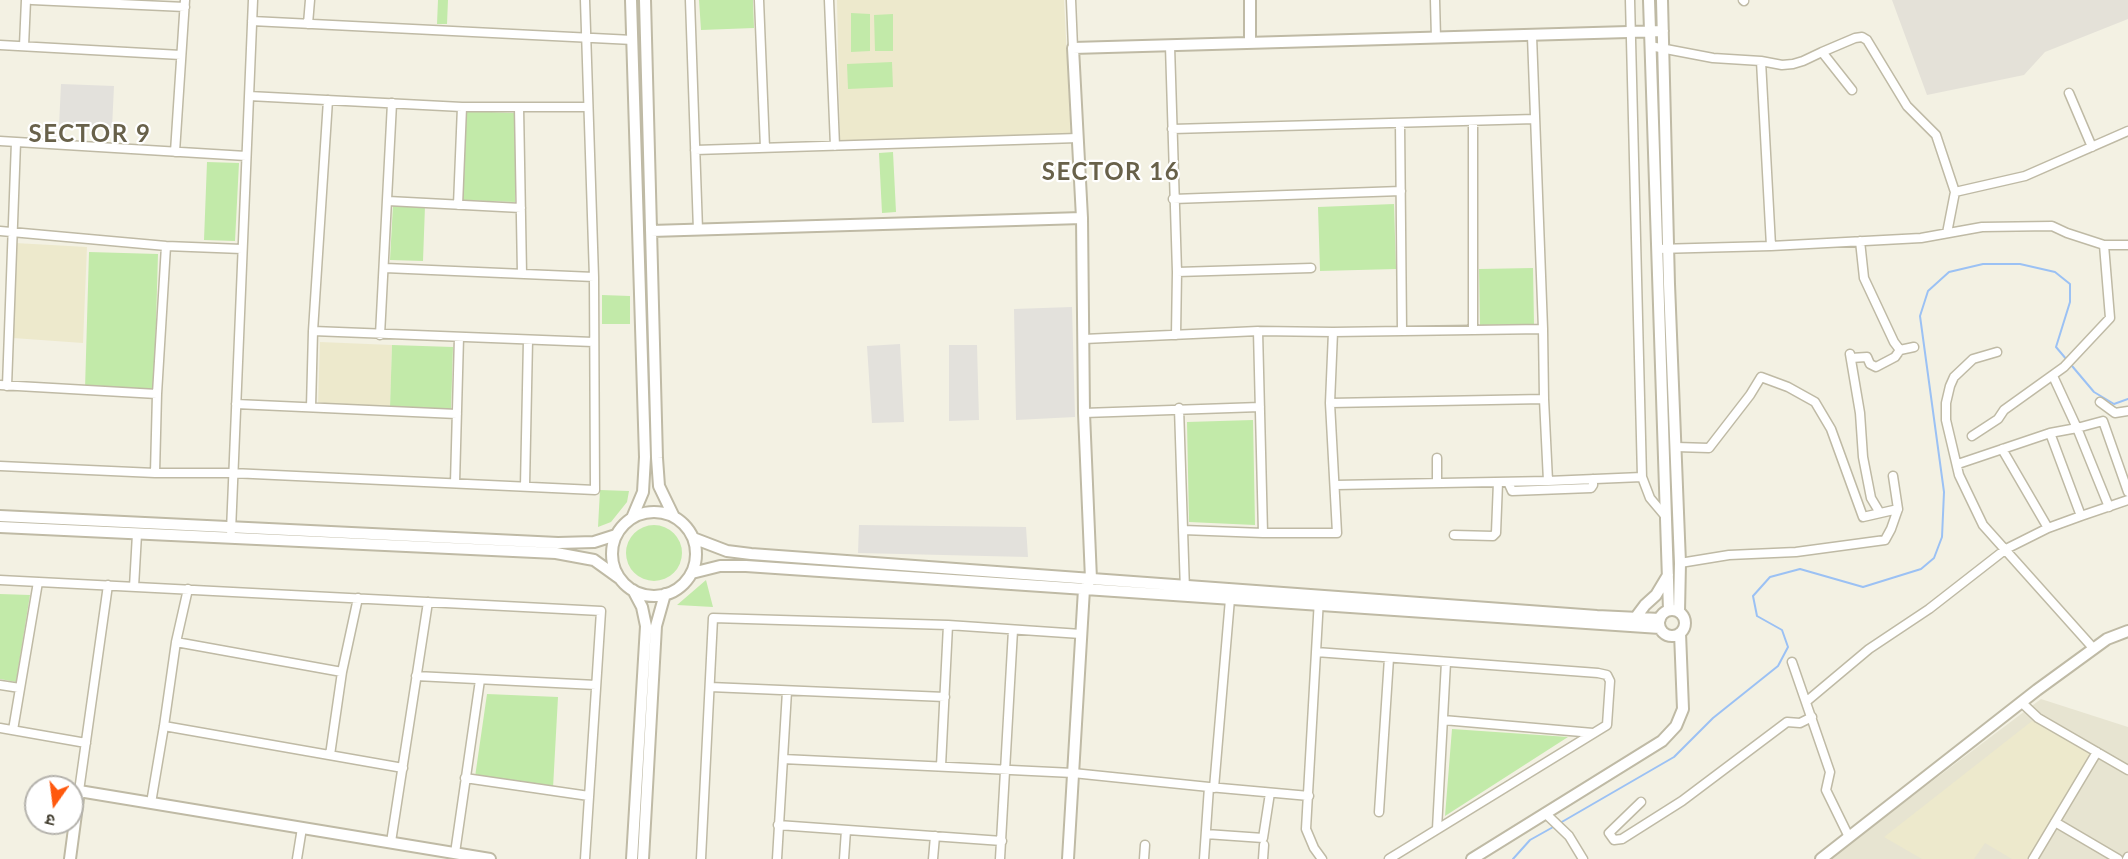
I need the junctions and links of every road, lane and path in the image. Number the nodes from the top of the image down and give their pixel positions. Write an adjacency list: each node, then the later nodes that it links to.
1 (26, 0): 29 (street)
2 (32, 0): 17 (street)
3 (253, 0): 18 (street)
4 (310, 0): 19 (street)
5 (585, 0): 24 (street)
6 (631, 0): 26 (street)
7 (645, 0): 69 (street)
8 (690, 0): 56 (street)
9 (759, 0): 55 (street)
10 (829, 0): 53 (street)
11 (1071, 0): 32 (street)
12 (1250, 0): 27 (street)
13 (1435, 0): 25 (street)
14 (1630, 0): 21 (street)
15 (1649, 0): 22 (street)
16 (1662, 0): 20 (street)
17 (185, 3): 35 (street)
18 (252, 21): 19 (street); 39 (street)
19 (308, 24): 24 (street)
20 (1663, 31): 22 (street); 33 (street)
21 (1631, 33): 22 (street); 23 (street); 125 (street)
22 (1650, 33): 31 (street)
23 (1532, 36): 25 (street); 45 (street)
24 (586, 38): 26 (street); 44 (street)
25 (1436, 38): 27 (street)
26 (633, 40): 143 (street)
27 (1250, 43): 30 (street)
28 (0, 45): 29 (street)
29 (24, 46): 35 (street)
30 (1170, 46): 32 (street); 48 (street)
31 (1650, 46): 33 (street); 77 (street)
32 (1073, 48): 50 (street)
33 (1664, 48): 36 (street); 78 (street)
34 (1822, 52): 36 (street); 37 (street); 60 (street)
35 (181, 55): 57 (street)
36 (1761, 61): 75 (street)
37 (1852, 90)
38 (2069, 93): 54 (street)
39 (249, 96): 40 (street); 58 (street)
40 (328, 100): 41 (street); 86 (street)
41 (392, 103): 42 (street); 62 (street)
42 (462, 107): 43 (street); 63 (street)
43 (519, 107): 44 (street); 64 (street)
44 (587, 107): 83 (street)
45 (1535, 119): 46 (street); 84 (street)
46 (1473, 122): 47 (street); 85 (street)
47 (1400, 123): 48 (street); 59 (street)
48 (1172, 129): 61 (street)
49 (2128, 131): 54 (street)
50 (1078, 138): 53 (street); 65 (street)
51 (0, 141): 52 (street)
52 (16, 142): 57 (street); 68 (street)
53 (835, 146): 55 (street)
54 (2092, 147): 60 (street)
55 (765, 148): 56 (street)
56 (695, 150): 66 (street)
57 (175, 152): 58 (street)
58 (246, 156): 76 (street)
59 (1401, 190): 61 (street); 88 (street)
60 (1955, 192): 70 (street)
61 (1173, 199): 81 (street)
62 (388, 201): 63 (street); 79 (street)
63 (458, 205): 64 (street)
64 (521, 208): 82 (street)
65 (1082, 218): 66 (street); 93 (street)
66 (698, 230): 69 (street)
67 (0, 231): 68 (street)
68 (13, 231): 74 (street); 100 (street)
69 (651, 231): 141 (street)
70 (1947, 233): 71 (street); 72 (street)
71 (1860, 241): 75 (street); 97 (street)
72 (2104, 245): 73 (street); 99 (street)
73 (2128, 245)
74 (166, 246): 76 (street); 101 (street)
75 (1771, 246): 78 (street)
76 (242, 249): 105 (street)
77 (1657, 249): 78 (street); 142 (street)
78 (1668, 249): 117 (street)
79 (385, 268): 82 (street); 91 (street)
80 (1311, 268): 81 (street)
81 (1177, 272): 90 (street)
82 (522, 274): 83 (street)
83 (594, 277): 95 (street)
84 (1543, 329): 85 (street); 102 (street)
85 (1473, 330): 88 (street)
86 (313, 331): 91 (street); 106 (street)
87 (1258, 331): 89 (street); 90 (street); 107 (street)
88 (1402, 331): 89 (street)
89 (1333, 332): 104 (street)
90 (1176, 334): 93 (street)
91 (380, 335): 92 (street)
92 (459, 337): 94 (street); 112 (street)
93 (1084, 339): 110 (street)
94 (528, 340): 95 (street); 133 (street)
95 (594, 342): 133 (street)
96 (1914, 347): 97 (street)
97 (1900, 350): 138 (street)
98 (1997, 352): 120 (street)
99 (2053, 376): 114 (street); 116 (street)
100 (3, 385): 101 (street)
101 (157, 394): 122 (street)
102 (1544, 399): 104 (street); 127 (street)
103 (2100, 402): 111 (street)
104 (1330, 403): 132 (street)
105 (236, 404): 106 (street); 123 (street)
106 (311, 407): 112 (street)
107 (1260, 407): 108 (street); 148 (street)
108 (1179, 408): 110 (street); 146 (street)
109 (2128, 411): 111 (street)
110 (1084, 413): 158 (street)
111 (2115, 413): 113 (street)
112 (457, 414): 130 (street)
113 (2103, 421): 114 (street); 134 (street)
114 (2078, 428): 115 (street); 136 (street)
115 (2050, 433): 118 (street); 140 (street)
116 (1972, 436)
117 (1676, 447): 138 (street); 154 (street)
118 (2002, 449): 120 (street); 145 (street)
119 (1437, 458): 131 (street)
120 (1958, 464): 153 (street)
121 (0, 466): 122 (street)
122 (155, 473): 123 (street)
123 (232, 473): 130 (street); 147 (street)
124 (1893, 476): 137 (street)
125 (1641, 477): 126 (street); 142 (street)
126 (1593, 478): 127 (street); 129 (street)
127 (1548, 481): 129 (street)
128 (1498, 482): 129 (street); 131 (street); 151 (street)
129 (1508, 482)
130 (455, 483): 133 (street)
131 (1437, 483): 132 (street)
132 (1336, 485): 148 (street)
133 (525, 486)
134 (2128, 492)
135 (2128, 500): 136 (street)
136 (2109, 507): 140 (street)
137 (1898, 509): 138 (street); 154 (street)
138 (1880, 513)
139 (0, 516): 147 (street)
140 (2081, 516): 145 (street)
141 (674, 517): 143 (street); 152 (street)
142 (1666, 517): 156 (street)
143 (632, 518): 150 (street)
144 (0, 527): 149 (street)
145 (2048, 528): 153 (street)
146 (1184, 530): 148 (street); 166 (street)
147 (231, 532): 149 (street); 150 (street); 157 (street)
148 (1263, 533)
149 (137, 534): 162 (street)
150 (616, 535): 157 (street)
151 (1454, 535)
152 (693, 538): 155 (street); 158 (street)
153 (2006, 549): 181 (street); 195 (street)
154 (1680, 563): 172 (street)
155 (692, 573): 164 (street); 167 (street)
156 (1668, 575): 172 (street); 173 (street)
157 (619, 578): 165 (street)
158 (1091, 579): 164 (street); 166 (street)
159 (0, 580): 160 (street)
160 (38, 582): 161 (street); 192 (street)
161 (108, 585): 162 (street); 203 (street)
162 (134, 586): 163 (street)
163 (188, 589): 168 (street); 180 (street)
164 (1084, 589): 166 (street); 179 (street)
165 (633, 590): 167 (street); 241 (street)
166 (1185, 591): 169 (street); 170 (street)
167 (665, 594): 242 (street)
168 (358, 598): 171 (street); 186 (street)
169 (1230, 599): 170 (street); 214 (street)
170 (1319, 601): 173 (street); 174 (street); 182 (street)
171 (428, 602): 187 (street); 189 (street)
172 (1674, 611): 174 (street); 178 (street)
173 (1635, 617): 174 (street)
174 (1660, 624): 178 (street)
175 (948, 625): 176 (street); 191 (street); 194 (street)
176 (1013, 630): 179 (street); 209 (street)
177 (2128, 632): 181 (street)
178 (1680, 633): 222 (street)
179 (1081, 634): 211 (street)
180 (176, 642): 186 (street); 199 (street)
181 (2094, 649): 196 (street)
182 (1316, 652): 183 (street); 218 (street)
183 (1389, 658): 184 (street); 221 (street)
184 (1446, 662): 198 (street); 202 (street)
185 (1792, 662): 195 (street)
186 (342, 672): 205 (street)
187 (416, 676): 188 (street); 208 (street)
188 (480, 680): 189 (street); 213 (street)
189 (596, 684): 217 (street)
190 (0, 685): 192 (street)
191 (710, 687): 193 (street); 243 (street)
192 (20, 688): 201 (street)
193 (787, 691): 194 (street); 206 (street)
194 (945, 697): 207 (street)
195 (1807, 701): 197 (street)
196 (2021, 702): 204 (street); 231 (street)
197 (1812, 717): 219 (street); 231 (street)
198 (1443, 720): 202 (street); 226 (street)
199 (164, 726): 205 (street); 220 (street)
200 (0, 728): 201 (street)
201 (13, 730): 203 (street)
202 (1593, 733): 226 (street)
203 (86, 743): 212 (street)
204 (2097, 752): 210 (street); 223 (street)
205 (330, 755): 208 (street)
206 (783, 759): 207 (street); 224 (street)
207 (941, 766): 209 (street)
208 (403, 768): 233 (street)
209 (1007, 769): 211 (street); 232 (street)
210 (2128, 770)
211 (1073, 773): 214 (street); 248 (street)
212 (81, 775)
213 (465, 778): 217 (street); 236 (street)
214 (1211, 787): 216 (street); 228 (street)
215 (84, 792): 220 (street)
216 (1270, 793): 218 (street); 228 (street)
217 (589, 796): 240 (street)
218 (1309, 796): 252 (street)
219 (1641, 802)
220 (151, 803): 225 (street)
221 (1379, 812)
222 (1545, 813): 254 (street); 255 (street)
223 (2055, 822): 257 (street); 258 (street)
224 (778, 825): 227 (street); 244 (street)
225 (302, 828): 233 (street); 238 (street)
226 (1437, 829): 253 (street)
227 (846, 830): 230 (street); 245 (street)
228 (1206, 834): 250 (street)
229 (73, 835): 237 (street)
230 (935, 836): 232 (street); 246 (street)
231 (1849, 837): 256 (street)
232 (1002, 841): 247 (street)
233 (391, 842): 236 (street)
234 (1145, 845): 249 (street)
235 (1264, 845): 251 (street)
236 (455, 853): 239 (street)
237 (70, 859)
238 (297, 859)
239 (490, 859)
240 (585, 859)
241 (632, 859)
242 (643, 859)
243 (701, 859)
244 (777, 859)
245 (844, 859)
246 (933, 859)
247 (1000, 859)
248 (1068, 859)
249 (1144, 859)
250 (1204, 859)
251 (1263, 859)
252 (1322, 859)
253 (1389, 859)
254 (1472, 859)
255 (1583, 859)
256 (1821, 859)
257 (2033, 859)
258 (2118, 859)

